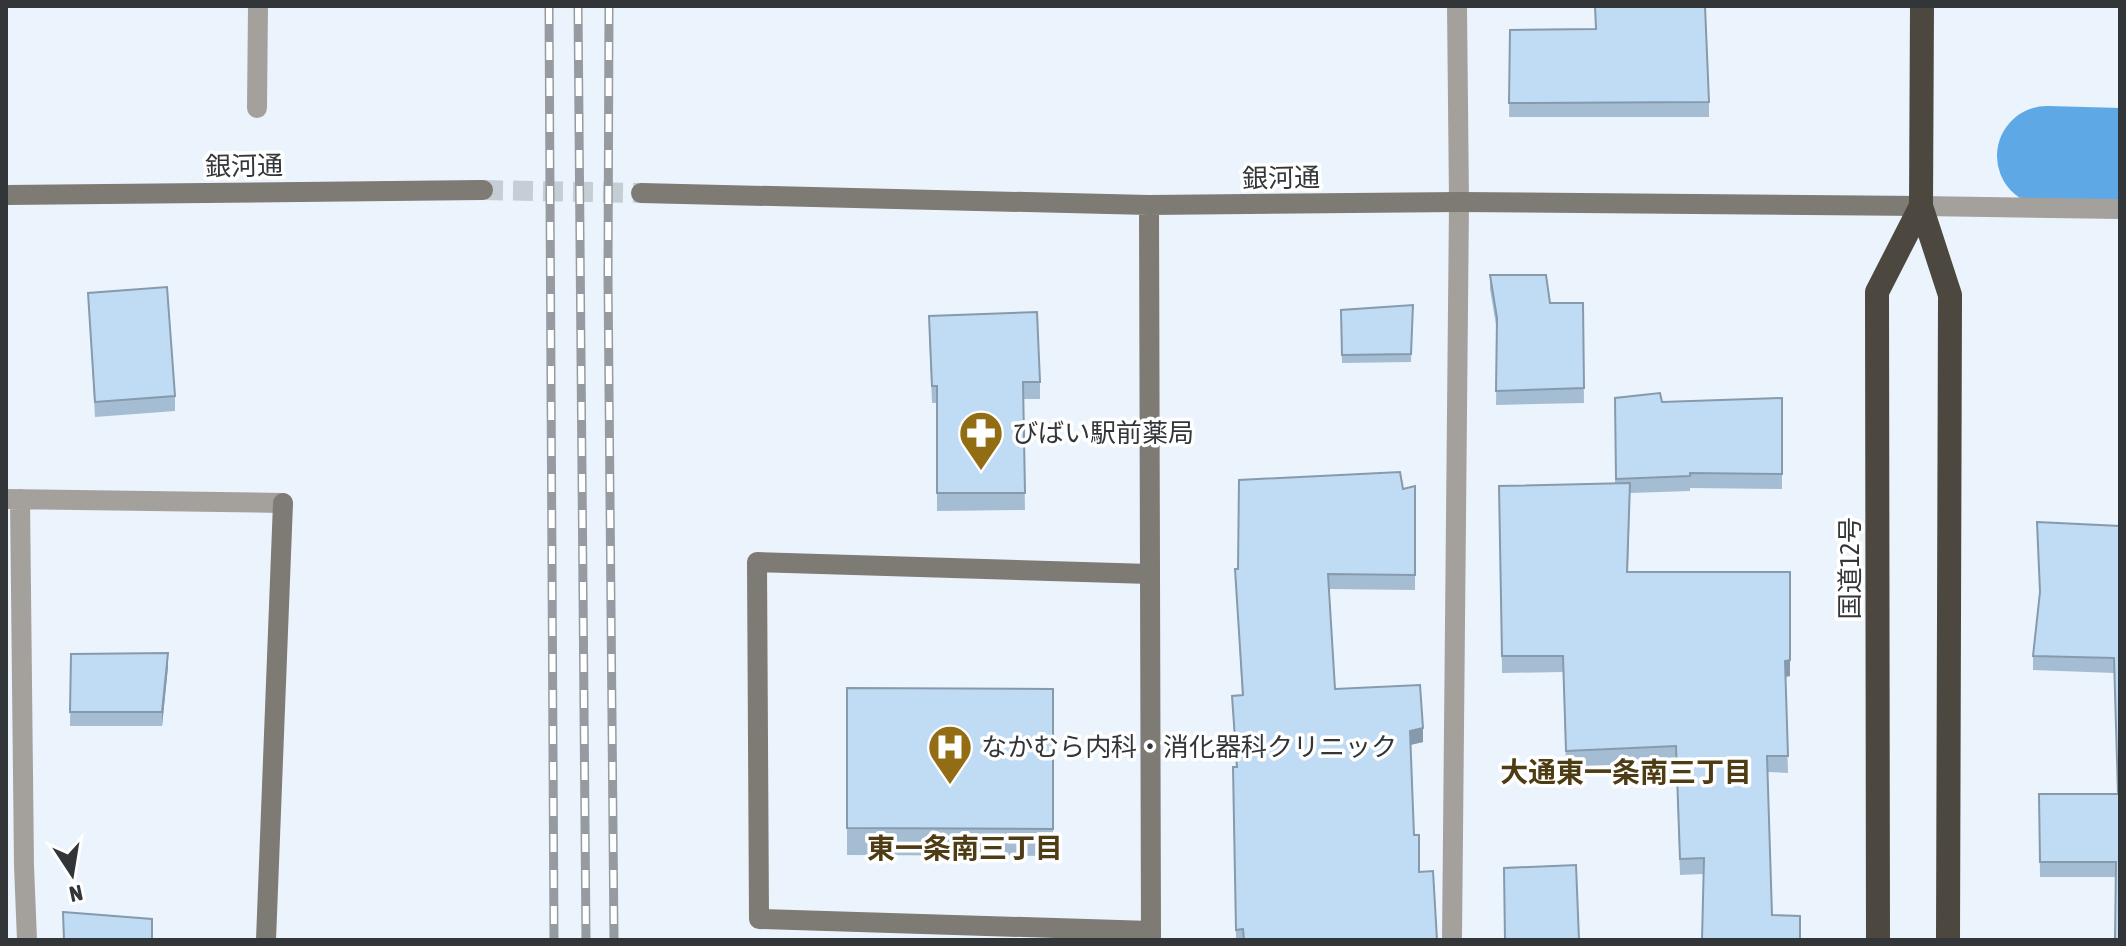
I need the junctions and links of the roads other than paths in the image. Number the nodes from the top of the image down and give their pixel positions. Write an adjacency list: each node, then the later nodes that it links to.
1 (258, 6): 4 (street)
2 (1457, 6): 8 (street)
3 (1922, 6): 10 (highway, 国道12号)
4 (257, 108)
5 (483, 190): 7 (street, 銀河通)
6 (641, 193): 9 (street, 銀河通)
7 (6, 195)
8 (1459, 202): 9 (street, 銀河通); 10 (street, 銀河通); 18 (street)
9 (1149, 205): 13 (street)
10 (1921, 206): 11 (street); 19 (highway, 国道12号); 20 (highway, 国道12号)
11 (2120, 209)
12 (13, 499): 14 (street); 17 (street)
13 (1150, 574): 15 (street); 15 (street)
14 (15, 866): 16 (street)
15 (1151, 935)
16 (27, 940)
17 (266, 940)
18 (1452, 940)
19 (1878, 940)
20 (1948, 940)

